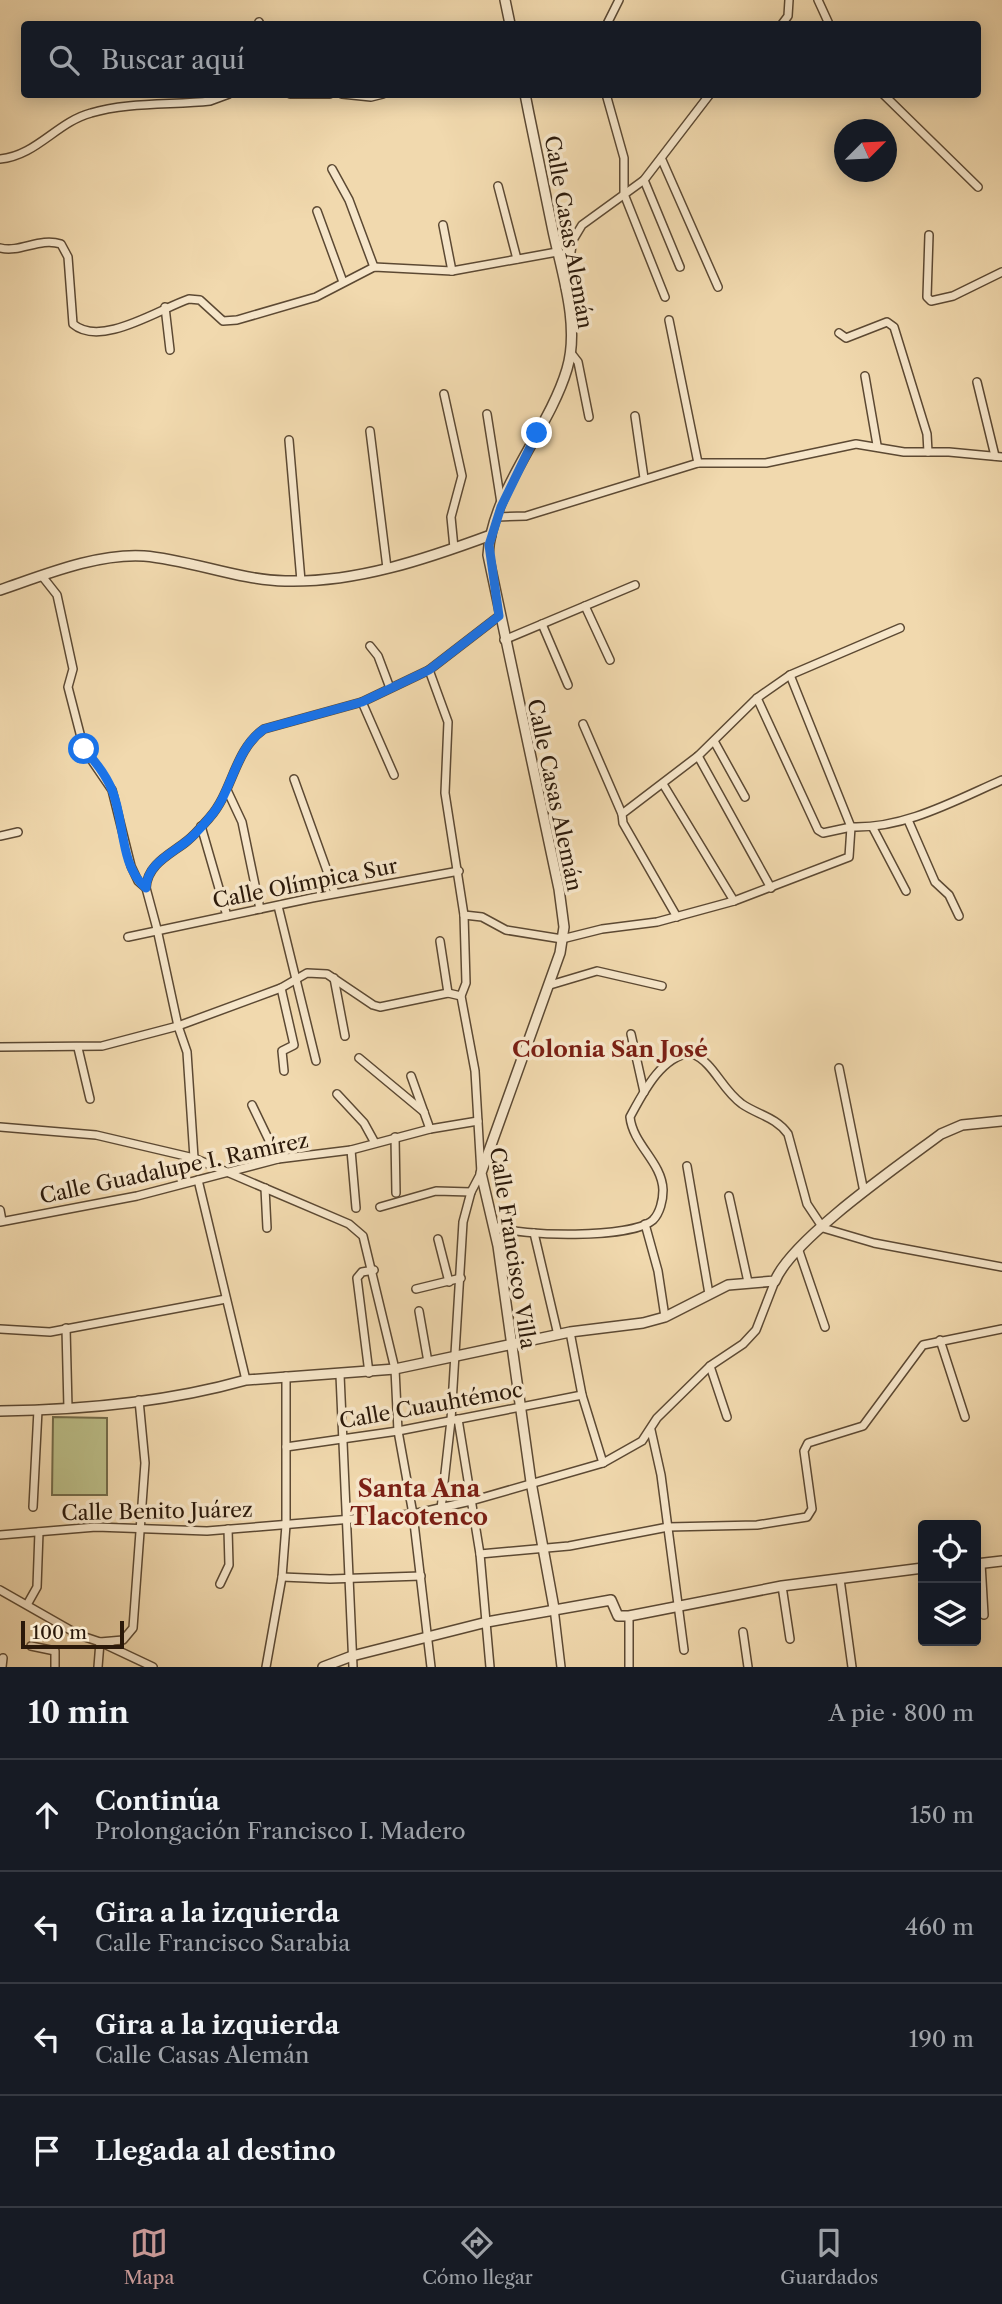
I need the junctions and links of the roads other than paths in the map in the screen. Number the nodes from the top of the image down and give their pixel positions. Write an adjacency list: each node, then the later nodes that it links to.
1 (505, 0): 5 (street)
2 (619, 0): 6 (street)
3 (789, 0): 7 (street)
4 (818, 0): 8 (street)
5 (509, 21)
6 (608, 21)
7 (784, 21)
8 (828, 21)
9 (218, 98): 14 (street)
10 (526, 98): 25 (street, Calle Casas Alemán)
11 (607, 98): 20 (street)
12 (707, 98): 15 (street)
13 (887, 98): 19 (street)
14 (0, 159)
15 (662, 160): 17 (street); 32 (street)
16 (332, 169): 27 (street)
17 (643, 180): 20 (street); 28 (street)
18 (498, 186): 26 (street)
19 (978, 187)
20 (624, 194): 33 (street); 34 (street)
21 (317, 211): 31 (street)
22 (443, 225): 29 (street)
23 (929, 235): 30 (street)
24 (0, 248): 35 (street)
25 (557, 252): 26 (street); 33 (street, Calle Casas Alemán)
26 (517, 259): 29 (street)
27 (374, 267): 29 (street); 31 (street)
28 (680, 267)
29 (452, 271)
30 (1002, 272)
31 (343, 282): 35 (street)
32 (718, 287)
33 (564, 288): 39 (street, Calle Casas Alemán)
34 (665, 297)
35 (165, 307): 38 (street)
36 (669, 320): 51 (street)
37 (839, 333): 49 (street)
38 (170, 350)
39 (571, 353): 45 (street); 53 (street, Calle Casas Alemán)
40 (865, 376): 48 (street)
41 (977, 382): 50 (street)
42 (444, 394): 56 (street)
43 (487, 414): 53 (street)
44 (635, 416): 52 (street)
45 (589, 417)
46 (370, 431): 57 (street)
47 (289, 440): 59 (street)
48 (877, 445): 49 (street); 51 (street)
49 (928, 452): 50 (street)
50 (999, 457)
51 (698, 463): 52 (street)
52 (644, 478): 54 (street)
53 (501, 507): 54 (street, Calle Casas Alemán)
54 (498, 517): 55 (street, Calle Casas Alemán)
55 (491, 535): 56 (street); 63 (street, Calle Casas Alemán)
56 (454, 548): 57 (street)
57 (387, 568): 59 (street)
58 (42, 576): 59 (street); 61 (street); 92 (street)
59 (302, 581)
60 (635, 585): 62 (street)
61 (0, 590)
62 (585, 606): 64 (street); 68 (street)
63 (499, 616): 66 (street, Calle Casas Alemán); 69 (street)
64 (542, 624): 66 (street); 71 (street)
65 (900, 628): 70 (street)
66 (504, 640): 105 (street, Calle Casas Alemán)
67 (370, 646): 72 (street)
68 (610, 660)
69 (429, 670): 72 (street); 91 (street, Calle Francisco Villa)
70 (790, 675): 73 (street); 87 (street)
71 (568, 685)
72 (390, 688): 74 (street)
73 (757, 698): 76 (street); 87 (street)
74 (362, 702): 78 (street); 82 (street)
75 (583, 724): 84 (street)
76 (714, 741): 77 (street); 83 (street)
77 (698, 756): 81 (street); 93 (street)
78 (394, 775)
79 (294, 779): 95 (street)
80 (1002, 780): 85 (street)
81 (663, 784): 84 (street); 96 (street)
82 (227, 790): 86 (street); 98 (street)
83 (745, 797)
84 (622, 814): 102 (street)
85 (908, 820): 88 (street); 101 (street)
86 (201, 826): 92 (street); 100 (street)
87 (851, 827): 88 (street); 93 (street)
88 (873, 828): 94 (street)
89 (18, 832): 90 (street)
90 (0, 836)
91 (459, 871): 95 (street, Calle Olímpica Sur); 99 (street, Calle Francisco Villa)
92 (146, 888): 103 (street)
93 (771, 888): 96 (street)
94 (906, 891)
95 (335, 893): 97 (street, Calle Olímpica Sur)
96 (734, 901): 102 (street)
97 (278, 906): 98 (street, Calle Olímpica Sur); 107 (street)
98 (260, 909): 100 (street, Calle Olímpica Sur)
99 (464, 915): 105 (street); 113 (street, Calle Francisco Villa)
100 (227, 916): 103 (street, Calle Olímpica Sur)
101 (959, 916)
102 (677, 917): 105 (street)
103 (157, 929): 104 (street, Calle Olímpica Sur); 114 (street)
104 (128, 937)
105 (562, 939): 109 (street, Calle Casas Alemán)
106 (440, 942): 112 (street)
107 (297, 978): 108 (street); 111 (street); 120 (street)
108 (334, 978): 112 (street); 116 (street)
109 (550, 985): 110 (street); 140 (street, Calle Casas Alemán)
110 (662, 986)
111 (281, 988): 114 (street); 122 (street)
112 (448, 993): 113 (street)
113 (461, 996): 129 (street, Calle Francisco Villa)
114 (178, 1026): 118 (street); 136 (street)
115 (631, 1034): 124 (street)
116 (345, 1036)
117 (0, 1047): 118 (street)
118 (78, 1048): 126 (street)
119 (359, 1058): 128 (street)
120 (316, 1061)
121 (839, 1068): 144 (street)
122 (284, 1071)
123 (411, 1076): 128 (street)
124 (644, 1092): 151 (street); 154 (street)
125 (337, 1094): 134 (street)
126 (90, 1100)
127 (252, 1105): 137 (street)
128 (424, 1112): 132 (street)
129 (478, 1121): 132 (street, Calle Guadalupe I. Ramírez); 140 (street, Calle Francisco Villa)
130 (1002, 1121): 144 (street, Calle Benito Juárez)
131 (0, 1127): 136 (street)
132 (430, 1129): 133 (street, Calle Guadalupe I. Ramírez)
133 (395, 1137): 134 (street, Calle Guadalupe I. Ramírez); 145 (street)
134 (375, 1143): 135 (street, Calle Guadalupe I. Ramírez)
135 (351, 1150): 137 (street, Calle Guadalupe I. Ramírez); 148 (street)
136 (194, 1158): 139 (street)
137 (278, 1158): 139 (street, Calle Guadalupe I. Ramírez)
138 (687, 1166): 167 (street)
139 (227, 1170): 141 (street, Calle Guadalupe I. Ramírez); 142 (street)
140 (481, 1173): 143 (street, Calle Casas Alemán); 152 (street, Calle Francisco Villa)
141 (198, 1180): 150 (street, Calle Guadalupe I. Ramírez); 168 (street)
142 (265, 1188): 153 (street); 161 (street)
143 (471, 1192): 147 (street); 162 (street, Calle Casas Alemán)
144 (864, 1192): 154 (street, Calle Benito Juárez)
145 (396, 1193)
146 (729, 1196): 165 (street)
147 (380, 1207)
148 (356, 1208)
149 (0, 1210): 150 (street)
150 (1, 1222)
151 (645, 1224): 156 (street); 170 (street)
152 (494, 1226): 155 (street); 158 (street, Calle Francisco Villa)
153 (267, 1228)
154 (823, 1228): 159 (street, Calle Benito Juárez); 160 (street)
155 (519, 1231): 156 (street); 158 (street)
156 (534, 1233): 176 (street)
157 (438, 1239): 164 (street)
158 (498, 1246): 178 (street, Calle Francisco Villa)
159 (799, 1251): 163 (street, Calle Benito Juárez); 171 (street)
160 (1002, 1267)
161 (374, 1270): 182 (street); 183 (street)
162 (461, 1278): 164 (street); 179 (street, Calle Casas Alemán)
163 (775, 1281): 165 (street); 181 (street, Calle Benito Juárez)
164 (449, 1282): 166 (street)
165 (748, 1282): 167 (street)
166 (416, 1289)
167 (709, 1294): 170 (street)
168 (226, 1299): 172 (street); 186 (street)
169 (419, 1311): 180 (street)
170 (665, 1317): 175 (street)
171 (825, 1327)
172 (66, 1328): 173 (street); 190 (street)
173 (0, 1329)
174 (1002, 1329): 177 (street)
175 (570, 1332): 176 (street); 187 (street)
176 (558, 1335): 178 (street)
177 (940, 1340): 194 (street); 208 (street)
178 (512, 1346): 179 (street); 189 (street, Calle Francisco Villa)
179 (456, 1357): 180 (street); 195 (street, Calle Casas Alemán)
180 (428, 1362): 182 (street)
181 (710, 1366): 193 (street); 196 (street, Calle Benito Juárez)
182 (395, 1369): 183 (street); 197 (street)
183 (369, 1373): 184 (street)
184 (340, 1375): 185 (street); 198 (street)
185 (286, 1376): 186 (street); 199 (street)
186 (246, 1380): 188 (street)
187 (582, 1395): 189 (street, Calle Cuauhtémoc); 200 (street)
188 (139, 1400): 190 (street); 210 (street)
189 (521, 1407): 195 (street, Calle Cuauhtémoc); 201 (street, Calle Francisco Villa)
190 (68, 1408): 191 (street)
191 (38, 1410): 192 (street); 203 (street)
192 (0, 1411)
193 (727, 1417)
194 (965, 1417)
195 (455, 1419): 197 (street, Calle Cuauhtémoc); 202 (street); 204 (street, Calle Casas Alemán)
196 (651, 1430): 200 (street, Calle Benito Juárez); 208 (street)
197 (398, 1431): 198 (street, Calle Cuauhtémoc); 205 (street)
198 (343, 1439): 199 (street, Calle Cuauhtémoc); 206 (street)
199 (286, 1447): 207 (street)
200 (603, 1463): 201 (street, Calle Benito Juárez)
201 (531, 1482): 202 (street, Calle Benito Juárez); 213 (street, Calle Francisco Villa)
202 (471, 1501): 204 (street, Calle Benito Juárez); 214 (street)
203 (33, 1507)
204 (441, 1509): 205 (street, Calle Benito Juárez)
205 (413, 1514): 206 (street, Calle Benito Juárez); 218 (street)
206 (348, 1521): 207 (street, Calle Benito Juárez); 220 (street)
207 (286, 1525): 209 (street, Calle Benito Juárez); 219 (street)
208 (668, 1527): 213 (street); 227 (street)
209 (228, 1529): 210 (street, Calle Benito Juárez); 223 (street)
210 (141, 1530): 211 (street, Calle Benito Juárez); 235 (street)
211 (40, 1532): 212 (street, Calle Benito Juárez); 226 (street)
212 (0, 1535)
213 (543, 1549): 214 (street); 228 (street, Calle Francisco Villa)
214 (480, 1554): 231 (street)
215 (1002, 1562): 216 (street)
216 (981, 1563)
217 (918, 1569): 221 (street)
218 (421, 1576): 220 (street); 233 (street)
219 (282, 1577): 220 (street); 244 (street)
220 (349, 1577): 238 (street)
221 (840, 1579): 224 (street); 252 (street)
222 (981, 1583): 229 (street)
223 (220, 1584)
224 (782, 1586): 227 (street); 234 (street)
225 (0, 1590): 226 (street)
226 (28, 1603): 235 (street)
227 (679, 1605): 230 (street); 237 (street)
228 (554, 1608): 230 (street); 231 (street); 249 (street, Calle Francisco Villa)
229 (984, 1615)
230 (629, 1616): 250 (street)
231 (487, 1622): 233 (street); 248 (street)
232 (743, 1632): 251 (street)
233 (428, 1637): 238 (street); 247 (street)
234 (790, 1639)
235 (100, 1642): 242 (street); 243 (street)
236 (31, 1646): 241 (street)
237 (684, 1650)
238 (352, 1656): 245 (street); 246 (street)
239 (3, 1658): 240 (street)
240 (2, 1667)
241 (55, 1667)
242 (98, 1667)
243 (153, 1667)
244 (266, 1667)
245 (323, 1667)
246 (353, 1667)
247 (431, 1667)
248 (489, 1667)
249 (559, 1667)
250 (629, 1667)
251 (748, 1667)
252 (852, 1667)

